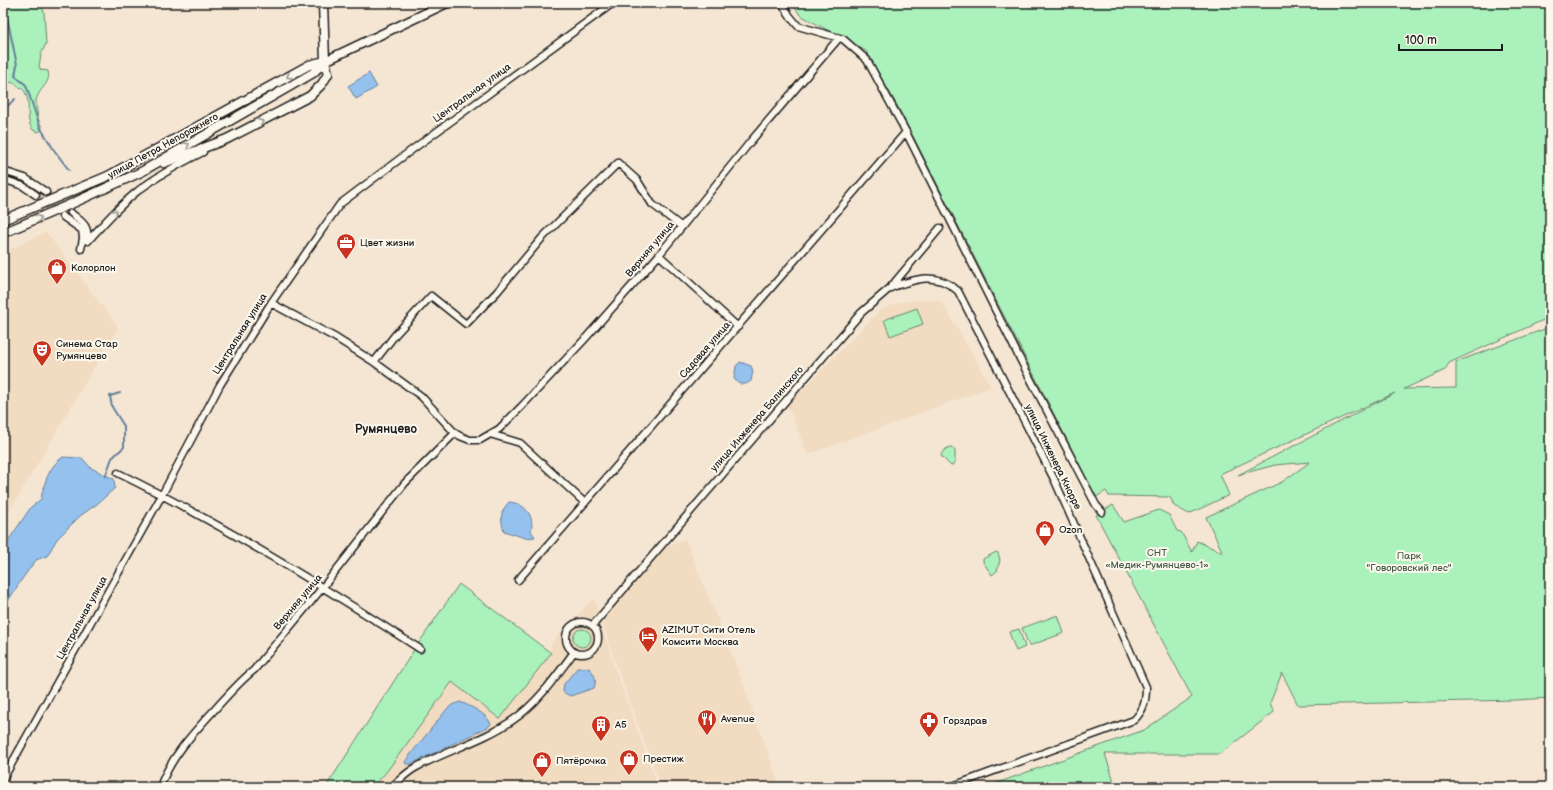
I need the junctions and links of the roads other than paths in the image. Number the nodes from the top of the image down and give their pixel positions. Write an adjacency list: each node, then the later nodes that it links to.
1 (323, 3): 6 (main road)
2 (447, 3): 6 (main road, улица Петра Непорожнего)
3 (613, 3): 23 (street, Центральная улица)
4 (782, 3): 5 (street)
5 (839, 38): 7 (street); 17 (street, Верхняя улица)
6 (325, 61): 8 (main road, one-way to 6); 10 (main road, улица Петра Непорожнего, one-way to 6); 16 (main road, улица Петра Непорожнего, one-way to 16)
7 (906, 132): 24 (street, Садовая улица); 31 (street)
8 (227, 139): 10 (main road); 14 (street, one-way to 8)
9 (3, 171): 12 (street)
10 (141, 172): 19 (main road, улица Петра Непорожнего, one-way to 10)
11 (3, 179): 13 (street)
12 (46, 192)
13 (36, 195)
14 (71, 213)
15 (62, 216): 20 (street)
16 (3, 219)
17 (682, 227): 21 (street, Верхняя улица); 25 (street)
18 (940, 228): 22 (street, улица Инженера Балинского)
19 (3, 233)
20 (81, 249)
21 (659, 255): 24 (street); 27 (street, Верхняя улица)
22 (890, 288): 34 (street, улица Инженера Балинского); 40 (street, улица Инженера Кнорре)
23 (270, 303): 25 (street, Верхняя улица); 29 (street, Центральная улица)
24 (738, 327): 30 (street, Садовая улица)
25 (374, 362): 26 (street, Верхняя улица)
26 (455, 432): 27 (street, Верхняя улица); 33 (street, Верхняя улица)
27 (490, 434): 30 (street)
28 (118, 473): 29 (street)
29 (162, 495): 33 (street); 37 (street, Центральная улица)
30 (585, 503): 32 (street, Садовая улица)
31 (1102, 512)
32 (518, 580)
33 (323, 587): 35 (street); 38 (street, Верхняя улица)
34 (593, 625): 36 (street); 36 (street)
35 (420, 649)
36 (574, 652): 39 (street)
37 (3, 779)
38 (160, 787)
39 (391, 787)
40 (950, 787)

